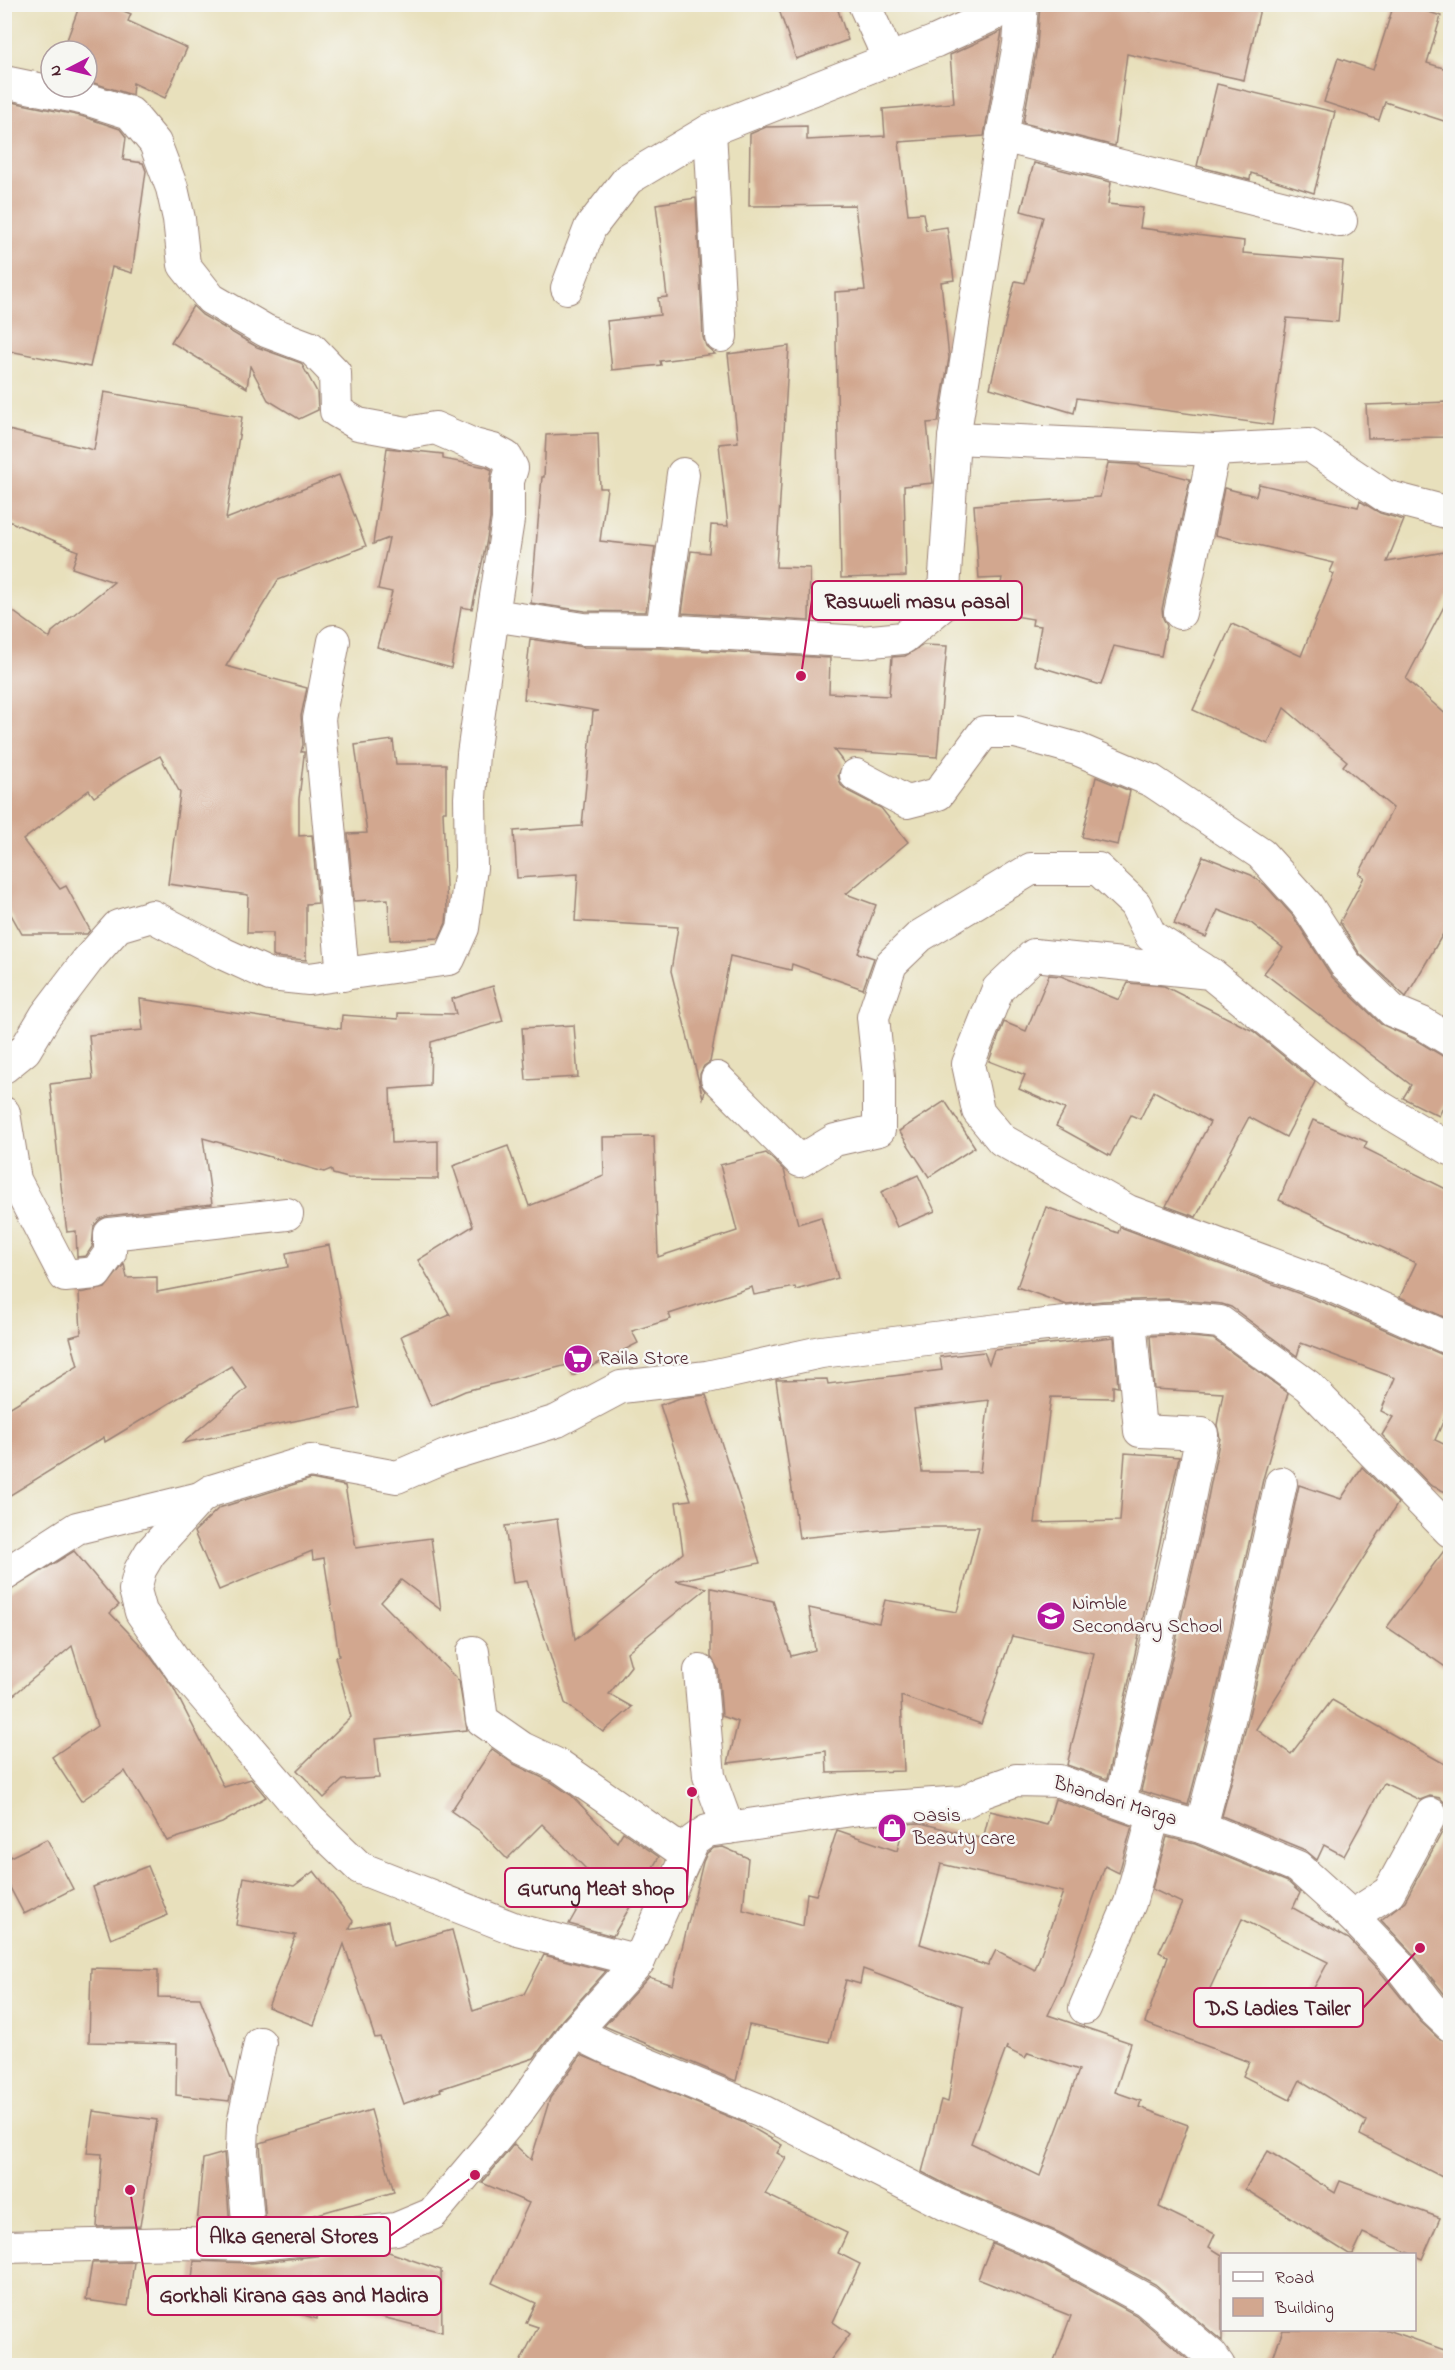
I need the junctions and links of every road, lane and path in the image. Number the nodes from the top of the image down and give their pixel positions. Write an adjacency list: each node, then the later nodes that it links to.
1 (864, 4): 4 (street)
2 (1017, 4): 4 (street)
3 (1022, 4): 7 (street)
4 (889, 59): 6 (street)
5 (4, 82): 16 (street)
6 (710, 130): 9 (street); 10 (street)
7 (1002, 136): 8 (street); 11 (street)
8 (1341, 221)
9 (567, 288)
10 (721, 336)
11 (954, 438): 12 (street); 17 (street)
12 (1214, 450): 14 (street); 15 (street)
13 (683, 474): 17 (street)
14 (1450, 513)
15 (1180, 614)
16 (493, 615): 17 (street); 21 (street)
17 (662, 630)
18 (334, 641): 21 (street)
19 (856, 775): 22 (street)
20 (1210, 973): 24 (street); 26 (street); 29 (street)
21 (343, 975): 23 (street)
22 (1450, 1041)
23 (4, 1067)
24 (717, 1078)
25 (4, 1113): 27 (street)
26 (1450, 1149)
27 (287, 1214)
28 (1130, 1318): 31 (street); 32 (street); 36 (street)
29 (1450, 1339)
30 (1281, 1483): 39 (street)
31 (200, 1498): 33 (street); 43 (street)
32 (1450, 1531)
33 (4, 1575)
34 (473, 1652): 41 (street)
35 (700, 1671): 40 (street)
36 (1120, 1802): 38 (street, Bhandari Marga); 40 (street, Bhandari Marga)
37 (1431, 1814): 42 (street)
38 (1154, 1815): 39 (street, Bhandari Marga); 44 (street)
39 (1201, 1827): 42 (street, Bhandari Marga)
40 (728, 1828): 41 (street, Bhandari Marga)
41 (686, 1854): 43 (street, Bhandari Marga)
42 (1352, 1916): 45 (street, Bhandari Marga)
43 (639, 1961): 46 (street, Bhandari Marga)
44 (1085, 2008)
45 (1450, 2025)
46 (575, 2032): 48 (street, Bhandari Marga); 50 (street)
47 (260, 2043): 48 (street)
48 (250, 2245): 49 (street, Bhandari Marga)
49 (4, 2247)
50 (1219, 2366)

